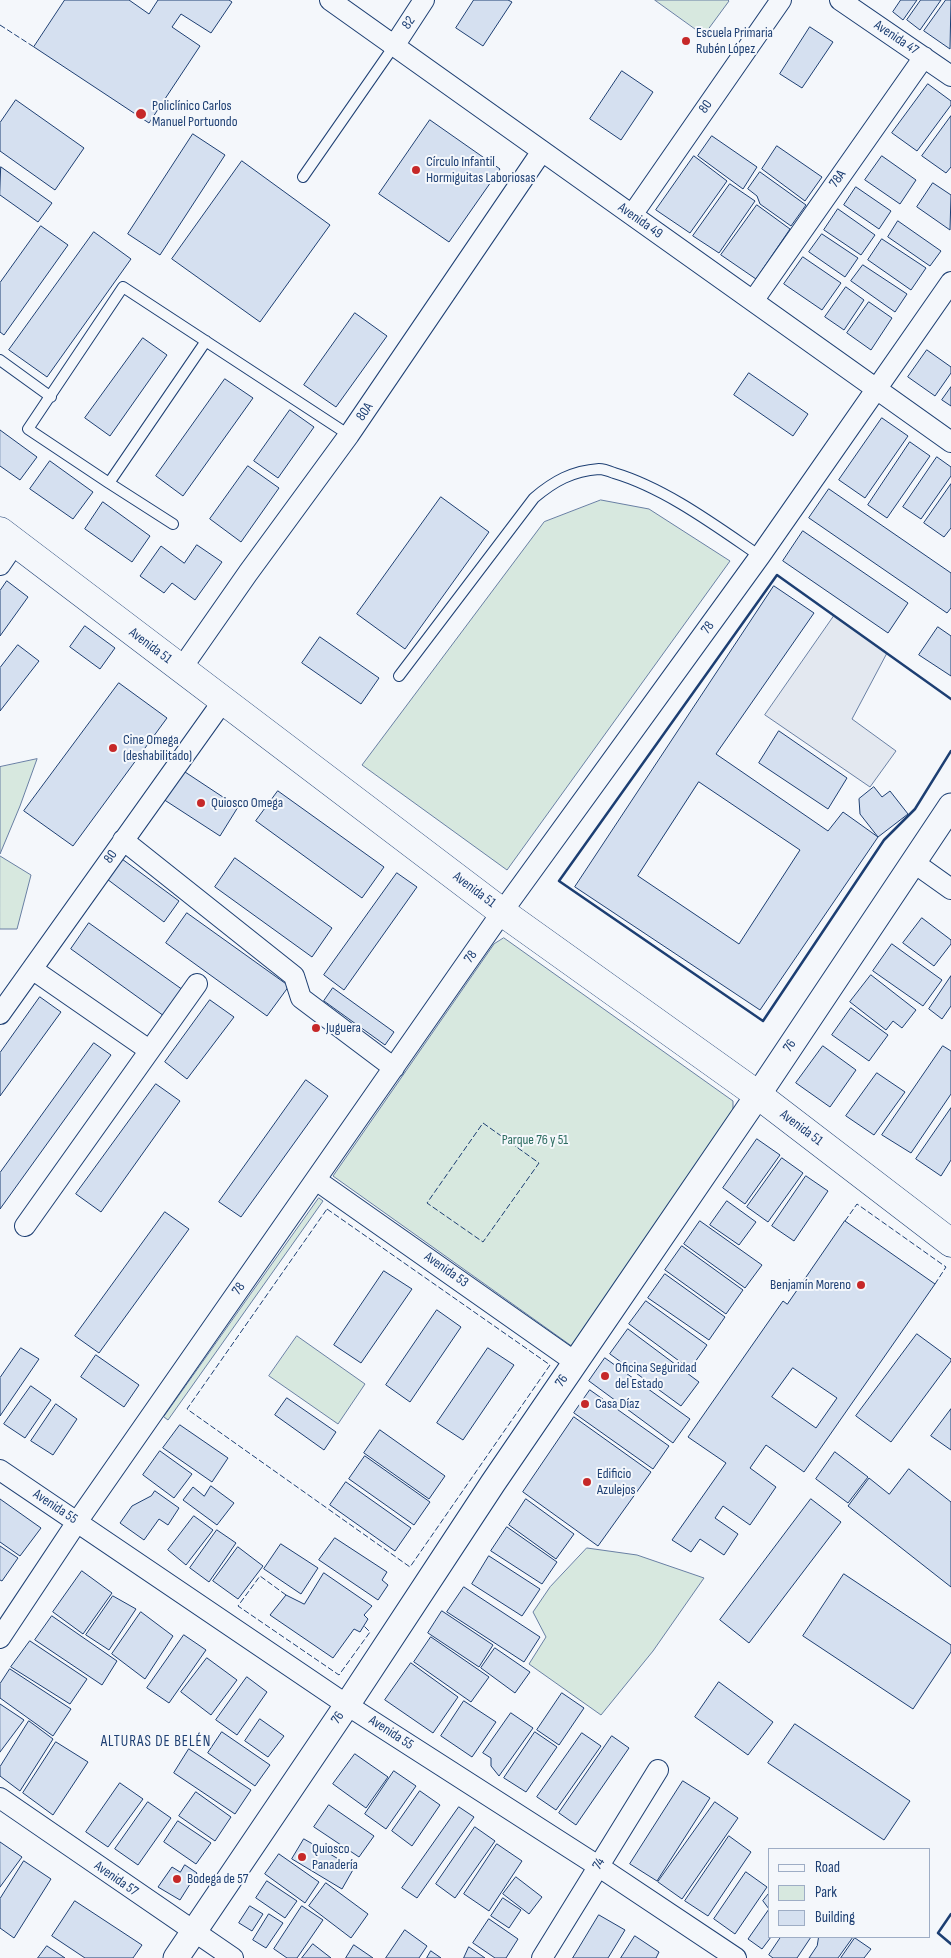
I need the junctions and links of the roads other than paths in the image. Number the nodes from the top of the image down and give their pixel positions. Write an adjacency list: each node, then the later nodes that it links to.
1 (330, 0): 5 (street, Avenida 49)
2 (424, 0): 5 (street, 82)
3 (781, 0): 10 (street, 80)
4 (840, 0): 6 (street, Avenida 47)
5 (394, 46): 8 (street, Avenida 49); 9 (lane)
6 (924, 57): 7 (street, Avenida 47); 12 (street, 78A)
7 (951, 76)
8 (542, 151): 10 (street, Avenida 49); 17 (street, 80A)
9 (303, 177)
10 (632, 215): 12 (street, Avenida 49)
11 (951, 282): 15 (street, 78)
12 (753, 301): 15 (street, Avenida 49)
13 (206, 341): 16 (lane); 17 (lane); 19 (lane)
14 (0, 360): 16 (lane)
15 (876, 388): 18 (street, Avenida 49); 22 (street, 78)
16 (51, 397): 19 (lane)
17 (349, 435): 24 (street, 80A)
18 (951, 442)
19 (109, 483): 20 (lane)
20 (174, 524)
21 (8, 537): 23 (street); 24 (main road, Avenida 51)
22 (760, 556): 25 (lane); 31 (street, 78)
23 (0, 565)
24 (181, 669): 26 (main road, Avenida 51)
25 (399, 676)
26 (223, 701): 28 (street, 80); 31 (main road, Avenida 51)
27 (951, 806): 29 (street, 76)
28 (123, 840): 32 (street, 80); 36 (street)
29 (913, 862): 30 (street); 37 (street, 76)
30 (951, 889)
31 (502, 912): 36 (street, 78); 37 (main road, Avenida 51)
32 (32, 969): 34 (street, 80); 35 (street)
33 (197, 984): 35 (street)
34 (0, 1014)
35 (149, 1050): 39 (street)
36 (394, 1068): 38 (street, 78)
37 (758, 1095): 40 (main road, Avenida 51); 41 (street, 76)
38 (316, 1180): 41 (street, Avenida 53); 43 (street, 78)
39 (24, 1226)
40 (951, 1243)
41 (575, 1362): 45 (street, 76)
42 (0, 1470): 43 (street, Avenida 55)
43 (76, 1522): 44 (street, 78); 45 (street, Avenida 55)
44 (0, 1638)
45 (347, 1705): 48 (street, Avenida 55); 49 (street, 76)
46 (658, 1770): 48 (street, 74)
47 (0, 1798): 49 (street, Avenida 57)
48 (598, 1866): 52 (street, 74); 53 (street, Avenida 55)
49 (194, 1933): 50 (street, 76); 51 (street, Avenida 57)
50 (176, 1958)
51 (233, 1958)
52 (542, 1958)
53 (736, 1958)

